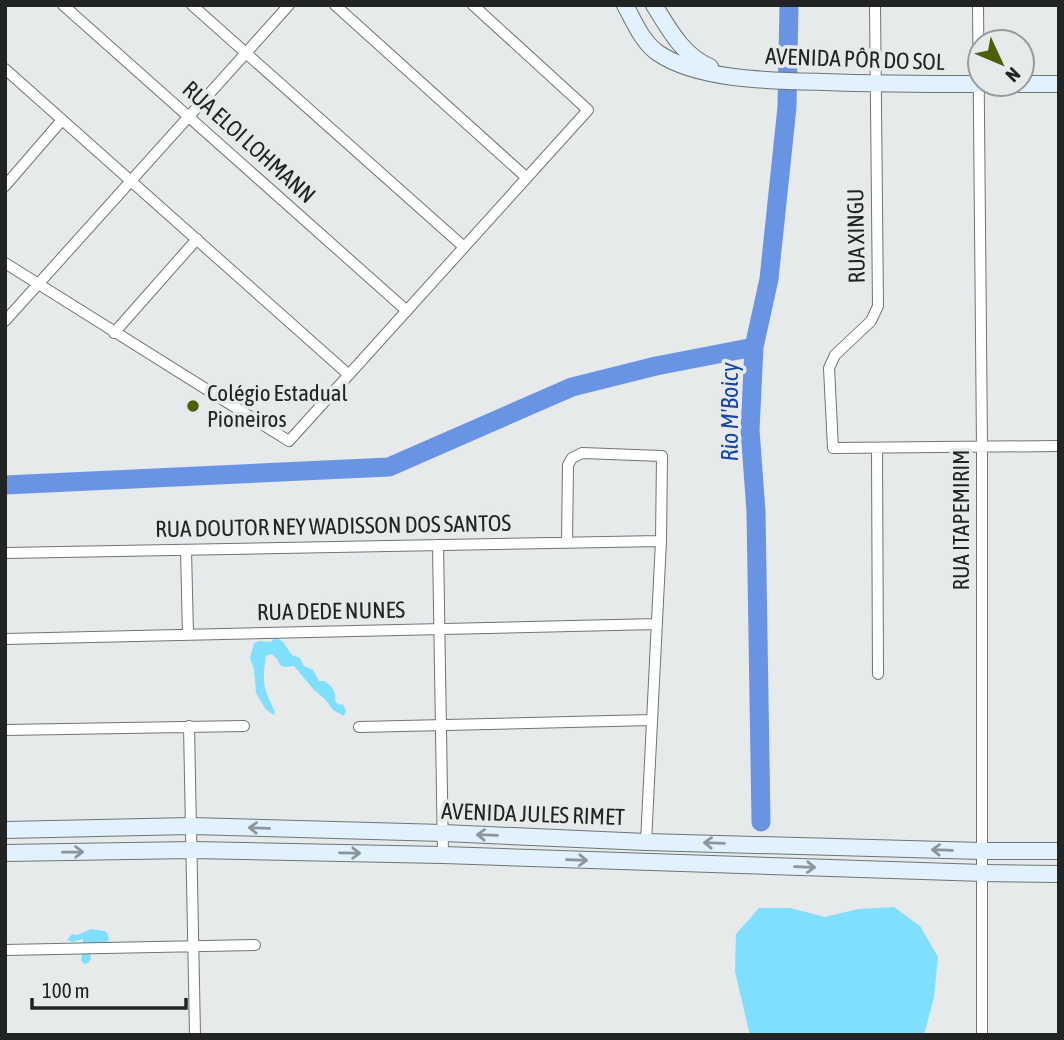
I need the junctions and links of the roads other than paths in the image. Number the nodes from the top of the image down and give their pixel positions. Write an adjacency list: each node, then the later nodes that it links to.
1 (62, 5): 21 (street, RUA ELOI LOHMANN)
2 (192, 5): 13 (street)
3 (289, 5): 13 (street)
4 (335, 5): 23 (street)
5 (473, 5): 23 (street)
6 (625, 5): 12 (main road, AVENIDA PÔR DO SOL)
7 (654, 5): 11 (main road, AVENIDA PÔR DO SOL)
8 (875, 5): 16 (street, RUA XINGU)
9 (978, 5): 10 (street, RUA ITAPEMIRIM)
10 (978, 28)
11 (670, 31): 12 (main road); 15 (main road, AVENIDA PÔR DO SOL)
12 (657, 52): 15 (main road, AVENIDA PÔR DO SOL)
13 (246, 53): 21 (street); 27 (street)
14 (5, 69): 22 (street)
15 (735, 77): 16 (main road, AVENIDA PÔR DO SOL)
16 (876, 84): 17 (main road, AVENIDA PÔR DO SOL); 36 (street, RUA XINGU)
17 (966, 84)
18 (1036, 84): 19 (main road, AVENIDA PÔR DO SOL)
19 (1059, 84)
20 (979, 98): 35 (street, RUA ITAPEMIRIM)
21 (188, 117): 24 (street); 30 (street, RUA ELOI LOHMANN)
22 (62, 120): 24 (street); 25 (street)
23 (527, 178): 27 (street)
24 (131, 181): 26 (street); 29 (street)
25 (5, 186)
26 (197, 239): 32 (street); 33 (street)
27 (464, 247): 30 (street)
28 (5, 263): 29 (street)
29 (37, 284): 31 (street); 32 (street)
30 (407, 311): 33 (street)
31 (5, 321)
32 (114, 332): 33 (street)
33 (349, 375)
34 (1059, 446): 35 (street)
35 (982, 447): 36 (street); 58 (street, RUA ITAPEMIRIM)
36 (877, 448): 46 (street)
37 (661, 541): 38 (street, RUA DOUTOR NEY WADISSON DOS SANTOS); 38 (street); 42 (street)
38 (567, 543): 39 (street, RUA DOUTOR NEY WADISSON DOS SANTOS)
39 (438, 545): 40 (street, RUA DOUTOR NEY WADISSON DOS SANTOS); 43 (street)
40 (186, 550): 41 (street, RUA DOUTOR NEY WADISSON DOS SANTOS); 44 (street)
41 (5, 553)
42 (657, 624): 43 (street, RUA DEDE NUNES); 47 (street)
43 (439, 629): 44 (street, RUA DEDE NUNES); 48 (street)
44 (187, 635): 45 (street, RUA DEDE NUNES)
45 (5, 639)
46 (878, 674)
47 (652, 720): 48 (street); 56 (street)
48 (441, 724): 51 (street); 55 (street)
49 (189, 726): 50 (street); 52 (street); 53 (street)
50 (244, 726)
51 (359, 727)
52 (5, 730)
53 (191, 826): 54 (main road, AVENIDA JULES RIMET); 55 (main road, AVENIDA JULES RIMET, one-way to 53); 57 (street)
54 (5, 830)
55 (443, 833): 56 (main road, AVENIDA JULES RIMET, one-way to 55); 61 (street)
56 (646, 842): 58 (main road, AVENIDA JULES RIMET, one-way to 56)
57 (192, 850): 60 (main road, AVENIDA JULES RIMET, one-way to 57); 61 (main road, AVENIDA JULES RIMET, one-way to 61); 65 (street)
58 (982, 851): 59 (main road, AVENIDA JULES RIMET); 62 (street, RUA ITAPEMIRIM)
59 (1059, 851)
60 (5, 853)
61 (443, 855): 62 (main road, AVENIDA JULES RIMET, one-way to 62)
62 (983, 873): 63 (main road, AVENIDA JULES RIMET); 68 (street, RUA ITAPEMIRIM)
63 (1059, 874)
64 (255, 945): 65 (street)
65 (194, 946): 66 (street); 67 (street)
66 (5, 950)
67 (195, 1035)
68 (982, 1035)

